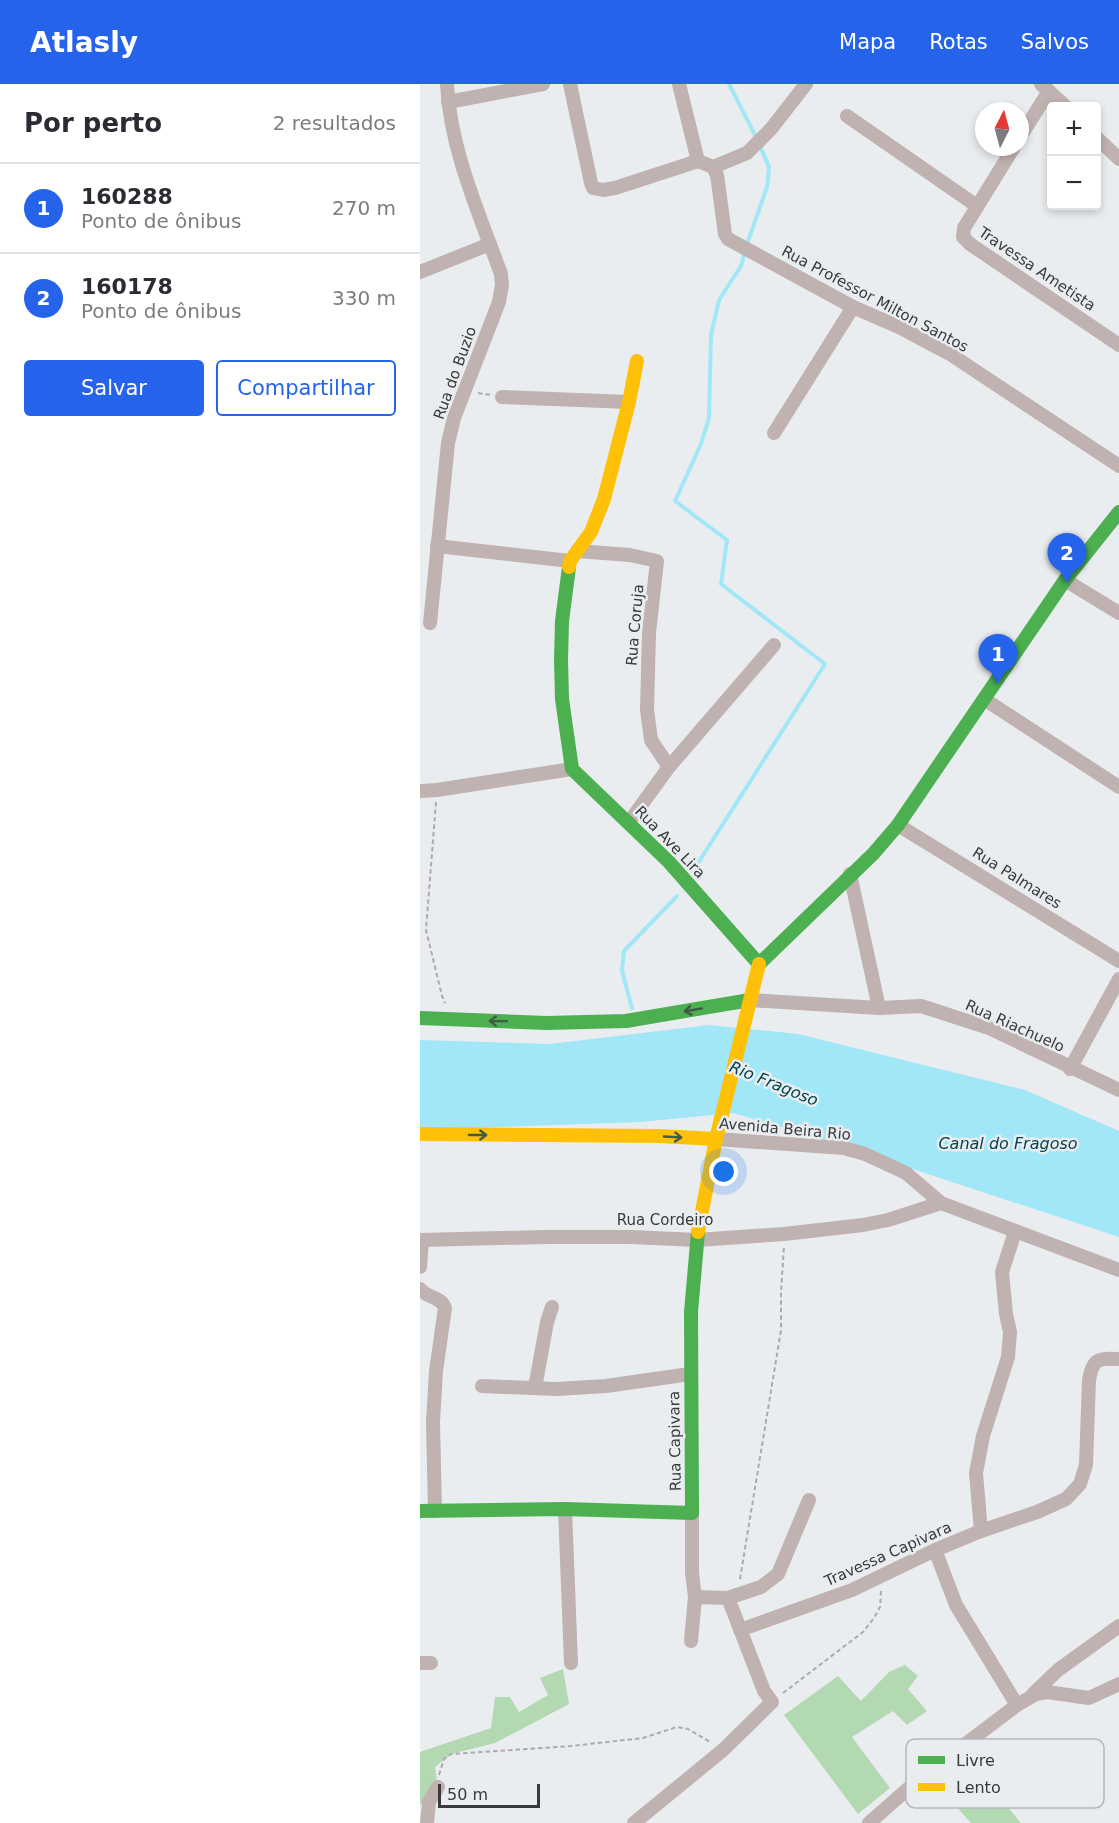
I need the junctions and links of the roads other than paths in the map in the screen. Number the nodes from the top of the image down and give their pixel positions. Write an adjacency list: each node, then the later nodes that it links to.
1 (447, 84): 7 (street, Rua do Buzio)
2 (543, 84): 7 (street)
3 (570, 84): 14 (street)
4 (679, 84): 14 (street)
5 (806, 84): 15 (street)
6 (1045, 87): 8 (street); 10 (street)
7 (448, 102): 17 (street, Rua do Buzio)
8 (1061, 102)
9 (847, 116): 16 (street)
10 (1029, 119)
11 (1101, 142): 13 (street)
12 (1008, 156): 16 (street, Travessa Ametista)
13 (1119, 159)
14 (698, 161): 15 (street)
15 (713, 167): 19 (street, Rua Professor Milton Santos)
16 (977, 206): 20 (street, Travessa Ametista)
17 (490, 244): 18 (street); 27 (street, Rua do Buzio)
18 (420, 272)
19 (854, 307): 24 (street); 25 (street, Rua Professor Milton Santos)
20 (1119, 345)
21 (637, 361): 23 (main road)
22 (502, 397): 23 (street)
23 (629, 402): 28 (main road)
24 (774, 433)
25 (1119, 466)
26 (1119, 512): 29 (main road)
27 (436, 546): 28 (street); 31 (street, Rua do Buzio)
28 (574, 556): 34 (street, Rua Coruja); 35 (main road)
29 (1065, 580): 30 (street); 33 (main road)
30 (1119, 613)
31 (429, 623)
32 (774, 645): 34 (street)
33 (984, 699): 36 (street); 39 (main road)
34 (669, 767): 38 (street)
35 (572, 770): 37 (street); 38 (main road, Rua Ave Lira)
36 (1119, 787)
37 (420, 791)
38 (629, 822): 42 (main road, Rua Ave Lira)
39 (898, 825): 40 (main road); 41 (street, Rua Palmares)
40 (850, 874): 42 (main road); 45 (street)
41 (1119, 961)
42 (759, 964): 44 (main road)
43 (1119, 979): 47 (street)
44 (749, 1006): 45 (street, Rua Riachuelo); 46 (main road, one-way to 46); 50 (main road)
45 (879, 1008): 47 (street, Rua Riachuelo)
46 (420, 1018)
47 (1070, 1069): 48 (street, Rua Riachuelo)
48 (1119, 1090)
49 (420, 1134): 50 (main road, Avenida Beira Rio, one-way to 50)
50 (716, 1139): 51 (street, Avenida Beira Rio); 54 (main road, Rua Capivara)
51 (941, 1203): 52 (street, Avenida Beira Rio); 54 (street, Rua Cordeiro)
52 (1015, 1232): 56 (street, Avenida Beira Rio); 70 (street)
53 (421, 1240): 54 (street, Rua Cordeiro); 55 (street)
54 (697, 1240): 60 (main road, Rua Capivara)
55 (420, 1267)
56 (1119, 1270)
57 (420, 1289): 62 (street)
58 (552, 1307): 64 (street)
59 (1119, 1359): 70 (street, Travessa Capivara)
60 (690, 1374): 64 (street); 69 (main road, Rua Capivara)
61 (420, 1379): 62 (street)
62 (435, 1382): 68 (street)
63 (482, 1386): 64 (street)
64 (535, 1388)
65 (809, 1500): 72 (street)
66 (565, 1509): 68 (main road); 69 (main road); 77 (street)
67 (420, 1511): 68 (main road)
68 (435, 1511)
69 (692, 1514): 73 (street, Rua Capivara)
70 (981, 1531): 71 (street, Travessa Capivara)
71 (935, 1550): 75 (street, Travessa Capivara); 79 (street)
72 (732, 1597): 73 (street); 75 (street)
73 (695, 1598): 76 (street, Rua Capivara)
74 (1119, 1626): 79 (street)
75 (740, 1630): 84 (street)
76 (691, 1641)
77 (571, 1663)
78 (1119, 1684): 79 (street)
79 (1023, 1702): 80 (street)
80 (973, 1739)
81 (438, 1787): 83 (street)
82 (906, 1791): 85 (street)
83 (427, 1823)
84 (634, 1823)
85 (869, 1823)

